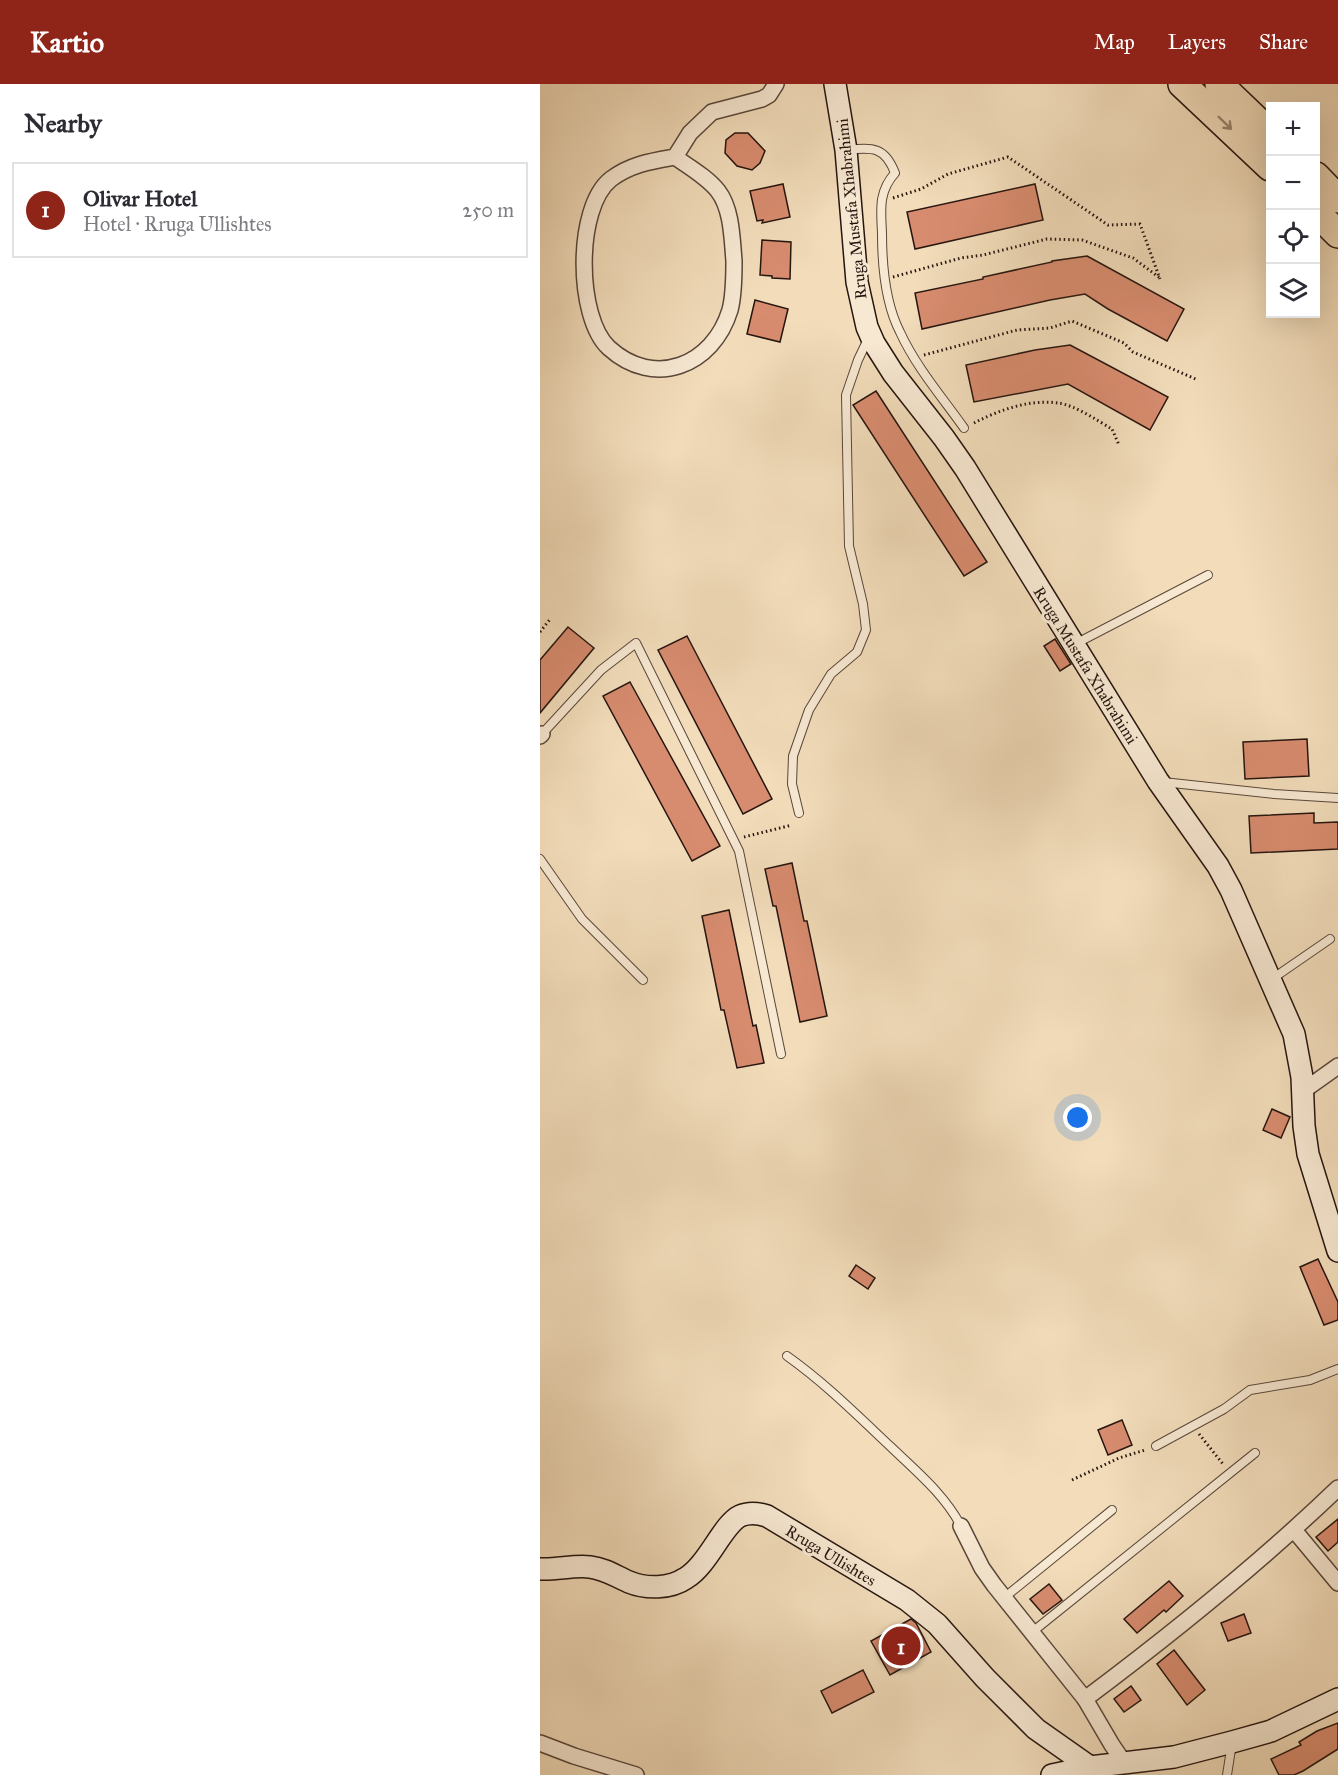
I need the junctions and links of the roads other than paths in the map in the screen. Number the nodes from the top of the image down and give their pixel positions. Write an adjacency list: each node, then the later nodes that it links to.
1 (776, 84): 7 (street)
2 (835, 84): 6 (street, Rruga Mustafa Xhabrahimi)
3 (1182, 84): 8 (highway, one-way to 8)
4 (1220, 84): 5 (highway)
5 (1266, 128)
6 (846, 150): 13 (street, Rruga Mustafa Xhabrahimi); 14 (lane)
7 (675, 157): 7 (street)
8 (1266, 163)
9 (1320, 180): 10 (highway)
10 (1338, 199)
11 (1320, 216): 12 (highway)
12 (1338, 234)
13 (871, 336): 16 (street, Rruga Mustafa Xhabrahimi); 20 (lane)
14 (964, 428)
15 (1208, 575): 16 (lane)
16 (1073, 644): 18 (street, Rruga Mustafa Xhabrahimi)
17 (541, 735): 25 (lane)
18 (1158, 781): 19 (lane); 24 (street, Rruga Mustafa Xhabrahimi)
19 (1338, 798)
20 (800, 813)
21 (540, 859): 23 (lane)
22 (1330, 939): 24 (lane)
23 (643, 980)
24 (1270, 980): 27 (street, Rruga Mustafa Xhabrahimi)
25 (782, 1054)
26 (1336, 1071): 27 (street)
27 (1303, 1091): 28 (street, Rruga Mustafa Xhabrahimi)
28 (1338, 1251)
29 (787, 1356): 35 (lane)
30 (1338, 1369): 31 (lane)
31 (1156, 1446)
32 (1255, 1453): 40 (lane)
33 (1338, 1488): 36 (street)
34 (1112, 1510): 39 (lane)
35 (961, 1526): 39 (street)
36 (1294, 1530): 38 (street); 41 (street)
37 (540, 1569): 46 (street, Rruga Ullishtes)
38 (1338, 1583)
39 (1005, 1597): 40 (street)
40 (1031, 1633): 41 (street)
41 (1085, 1699): 45 (street)
42 (1338, 1699): 43 (street)
43 (1232, 1742): 45 (street); 48 (lane)
44 (540, 1743): 47 (street)
45 (1125, 1764): 46 (street)
46 (1071, 1772)
47 (636, 1775)
48 (1227, 1775)

